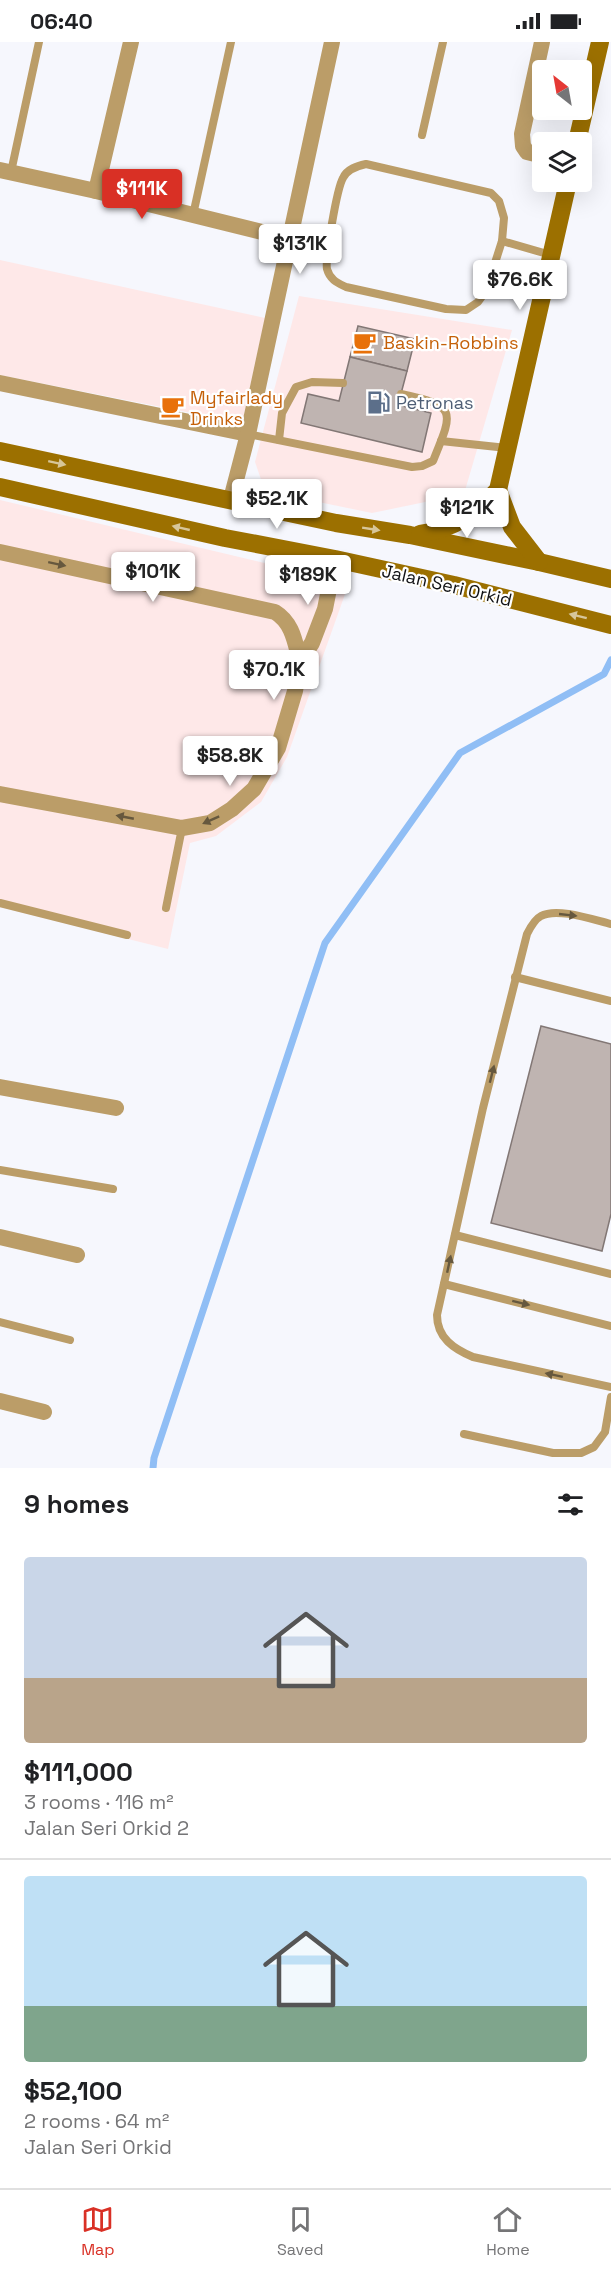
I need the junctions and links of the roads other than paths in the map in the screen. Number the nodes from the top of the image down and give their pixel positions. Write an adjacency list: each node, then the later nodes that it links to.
1 (39, 42): 11 (lane)
2 (131, 42): 12 (street)
3 (231, 42): 14 (lane)
4 (332, 42): 15 (street)
5 (443, 42): 9 (lane)
6 (542, 42): 10 (street)
7 (600, 42): 8 (main road)
8 (579, 132)
9 (422, 135)
10 (532, 153)
11 (5, 171): 12 (street)
12 (96, 190): 14 (street)
13 (566, 192): 17 (main road)
14 (193, 215): 15 (street)
15 (290, 239): 23 (street)
16 (502, 241): 17 (lane); 18 (lane); 18 (lane)
17 (551, 255): 19 (main road)
18 (495, 263): 19 (lane)
19 (547, 274): 26 (main road)
20 (0, 383): 23 (street)
21 (343, 383): 24 (lane)
22 (401, 394): 25 (lane)
23 (248, 434): 24 (lane); 30 (street)
24 (279, 440): 25 (lane)
25 (441, 441): 26 (lane)
26 (507, 448): 29 (main road)
27 (0, 451): 30 (main road, one-way to 30)
28 (0, 487): 33 (main road, Jalan Seri Orkid, one-way to 28)
29 (498, 490): 31 (main road); 34 (main road)
30 (231, 499): 31 (main road, one-way to 31)
31 (410, 535): 34 (main road)
32 (0, 552): 37 (street, one-way to 37)
33 (335, 559): 36 (main road, Jalan Seri Orkid, one-way to 33); 37 (street)
34 (539, 562): 35 (main road)
35 (611, 579)
36 (611, 624)
37 (300, 662): 41 (street, one-way to 41)
38 (0, 784): 40 (street)
39 (0, 794): 40 (street)
40 (58, 805): 41 (street, one-way to 40)
41 (182, 828): 43 (lane)
42 (0, 903): 45 (lane)
43 (166, 908)
44 (611, 924): 46 (lane, one-way to 44)
45 (127, 934)
46 (515, 976): 47 (lane); 52 (lane, one-way to 46)
47 (611, 1001)
48 (0, 1087): 49 (street)
49 (116, 1108)
50 (0, 1170): 51 (lane)
51 (113, 1189)
52 (455, 1234): 55 (lane); 56 (lane, one-way to 52)
53 (0, 1237): 54 (street)
54 (77, 1255)
55 (611, 1274)
56 (444, 1284): 58 (lane, one-way to 58); 60 (lane, one-way to 56)
57 (0, 1322): 59 (lane)
58 (611, 1326)
59 (70, 1340)
60 (611, 1388)
61 (611, 1397): 64 (lane)
62 (0, 1401): 63 (street)
63 (44, 1412)
64 (464, 1434)

